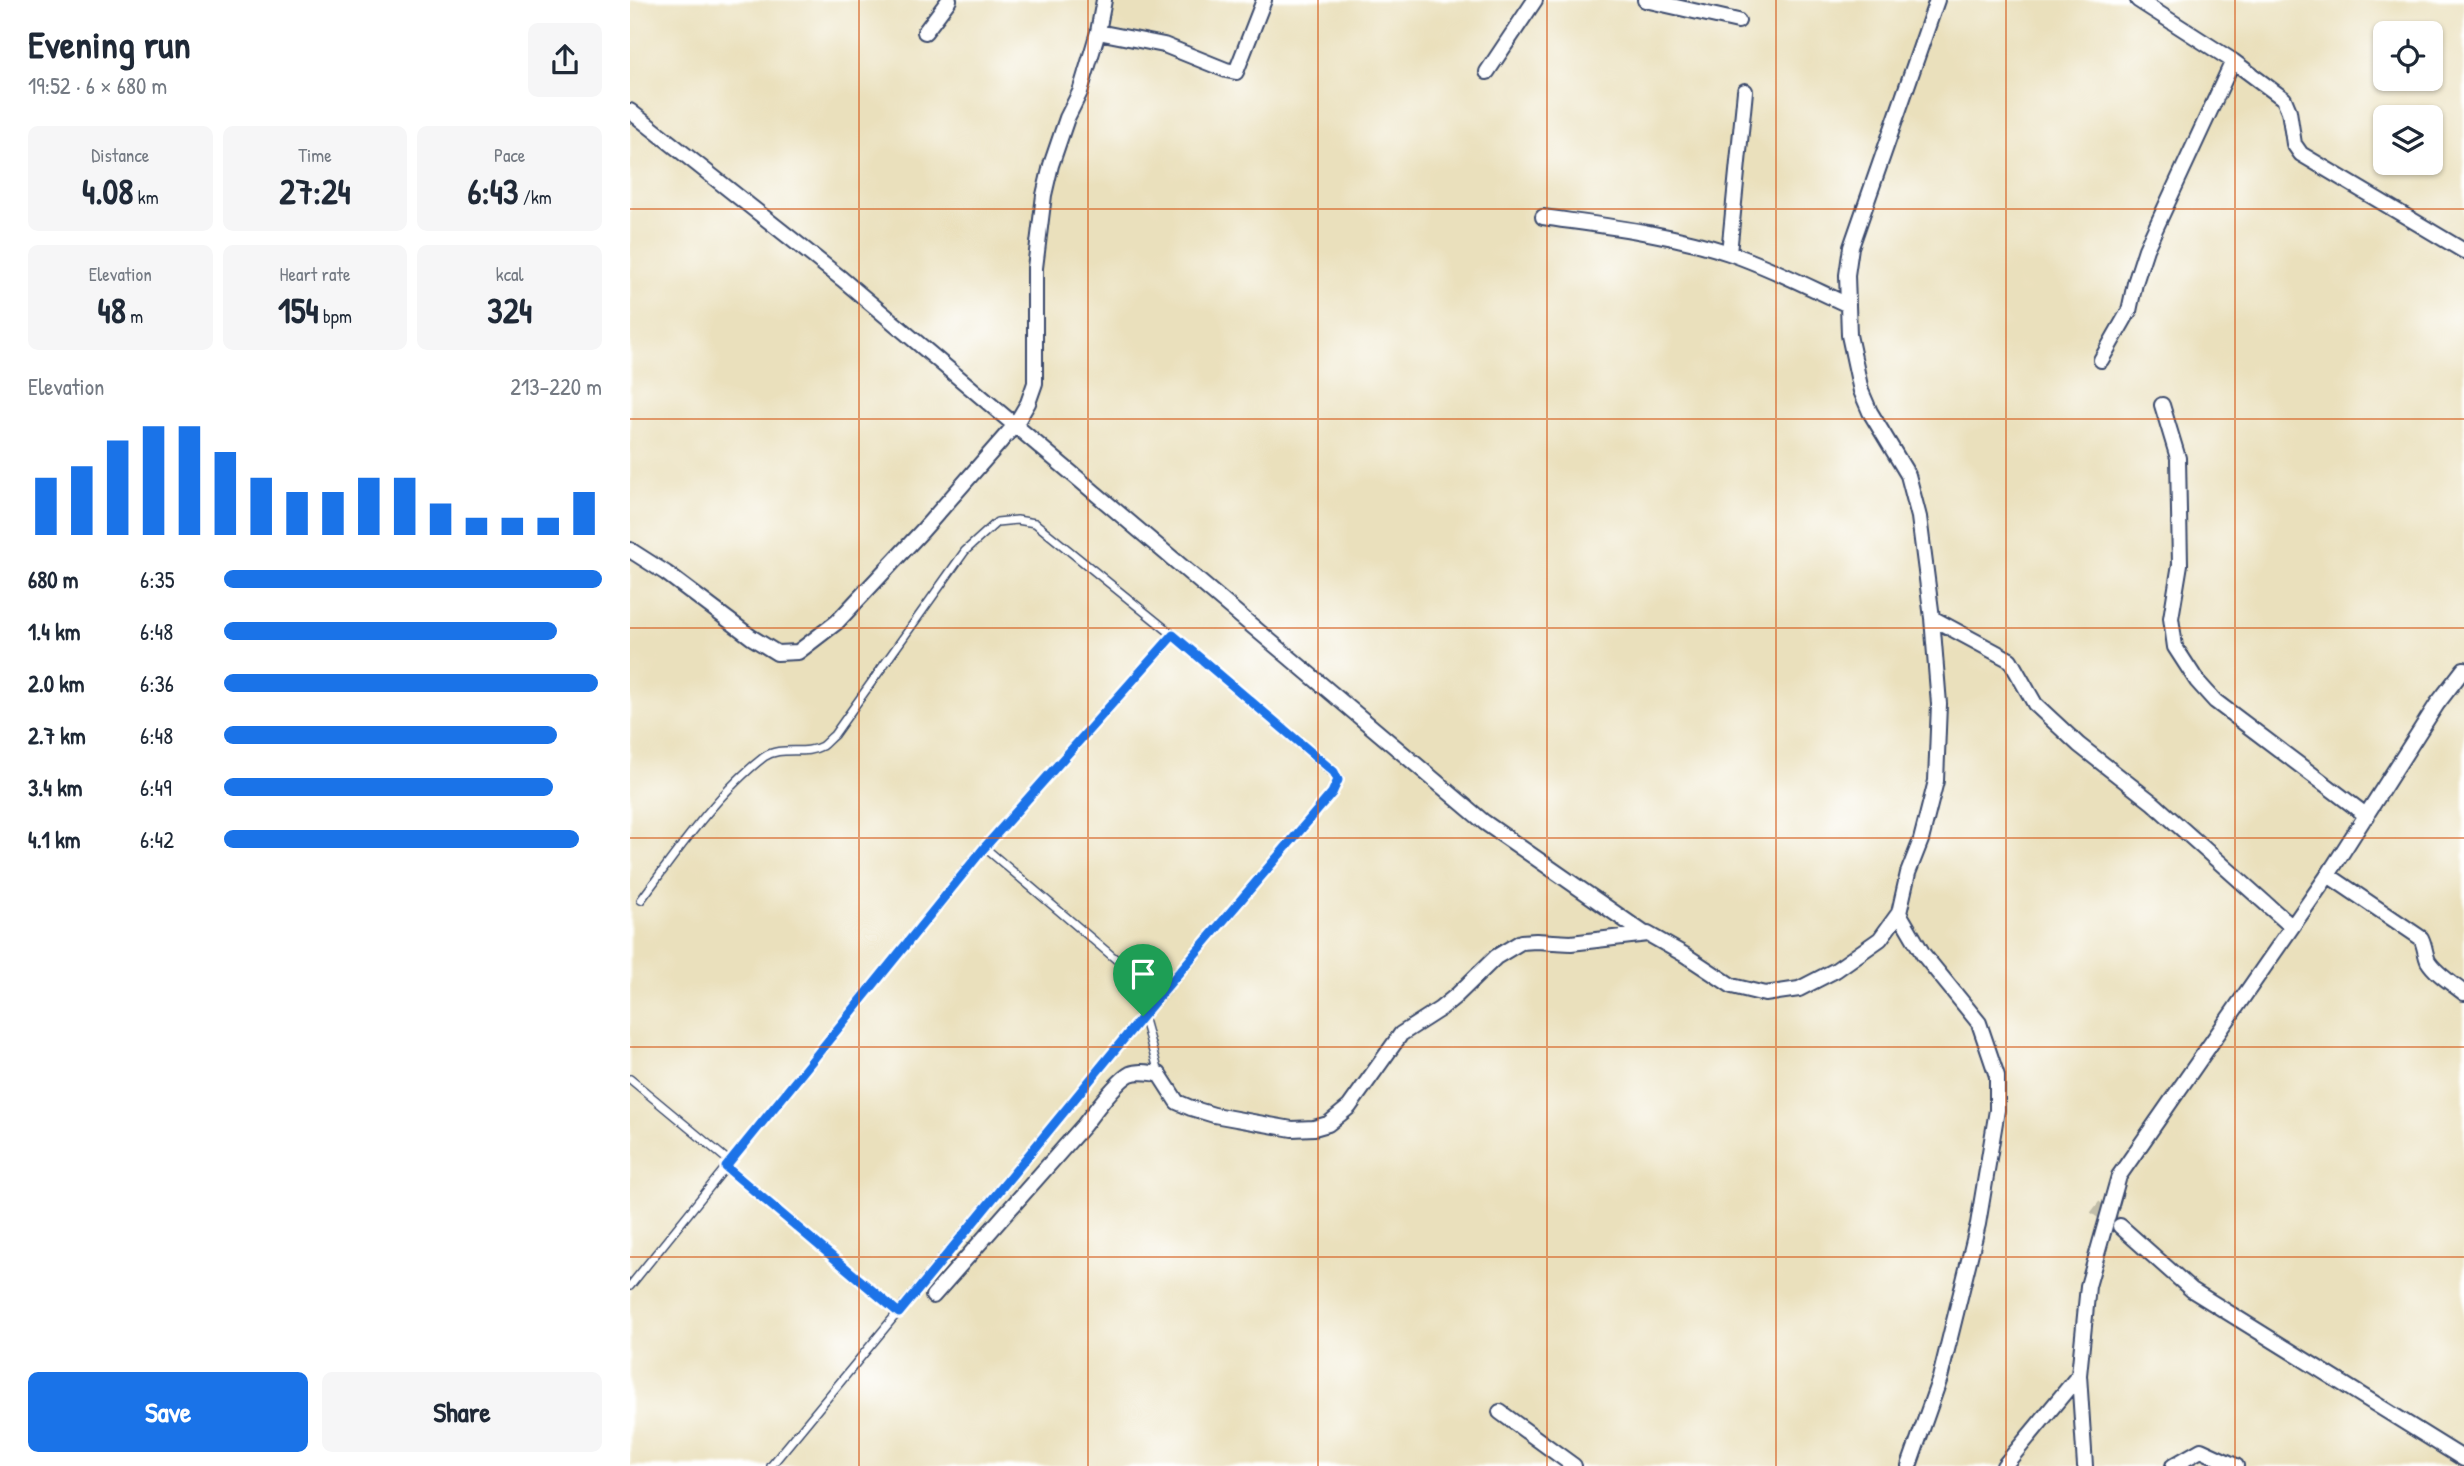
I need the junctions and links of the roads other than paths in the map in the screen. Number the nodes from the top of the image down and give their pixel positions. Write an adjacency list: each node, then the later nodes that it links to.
1 (949, 0): 9 (street)
2 (1104, 0): 10 (street)
3 (1264, 0): 10 (street)
4 (1535, 0): 12 (street)
5 (1645, 0): 8 (street)
6 (1937, 0): 18 (street)
7 (2138, 0): 11 (street)
8 (1738, 21)
9 (925, 32)
10 (1098, 32): 21 (street)
11 (2233, 61): 16 (street); 19 (street)
12 (1488, 72)
13 (1745, 91): 17 (street)
14 (630, 111): 21 (street)
15 (1543, 217): 17 (street)
16 (2464, 251)
17 (1729, 253): 18 (street)
18 (1848, 305): 23 (street)
19 (2101, 360)
20 (2162, 405): 26 (street)
21 (1015, 425): 22 (street); 32 (street)
22 (630, 550)
23 (1932, 618): 30 (street); 31 (street)
24 (1173, 635): 27 (lane); 29 (lane); 34 (lane)
25 (2464, 669): 26 (street)
26 (2367, 816): 28 (street)
27 (984, 848): 34 (lane); 38 (lane)
28 (2328, 875): 31 (street); 33 (street)
29 (641, 900)
30 (1899, 913): 32 (street); 48 (street)
31 (2291, 926): 43 (street)
32 (1645, 934): 36 (street)
33 (2464, 993)
34 (1159, 996): 35 (lane)
35 (1143, 1016): 36 (lane); 42 (lane)
36 (1159, 1074): 41 (street)
37 (630, 1079): 38 (lane)
38 (728, 1165): 40 (lane); 42 (lane)
39 (2120, 1226): 45 (street)
40 (630, 1286)
41 (933, 1296)
42 (899, 1313): 46 (lane)
43 (2079, 1375): 49 (street); 50 (street)
44 (1500, 1412): 47 (street)
45 (2464, 1459)
46 (771, 1466)
47 (1574, 1466)
48 (1909, 1466)
49 (2004, 1466)
50 (2085, 1466)
51 (2173, 1466): 52 (street)
52 (2236, 1466)

